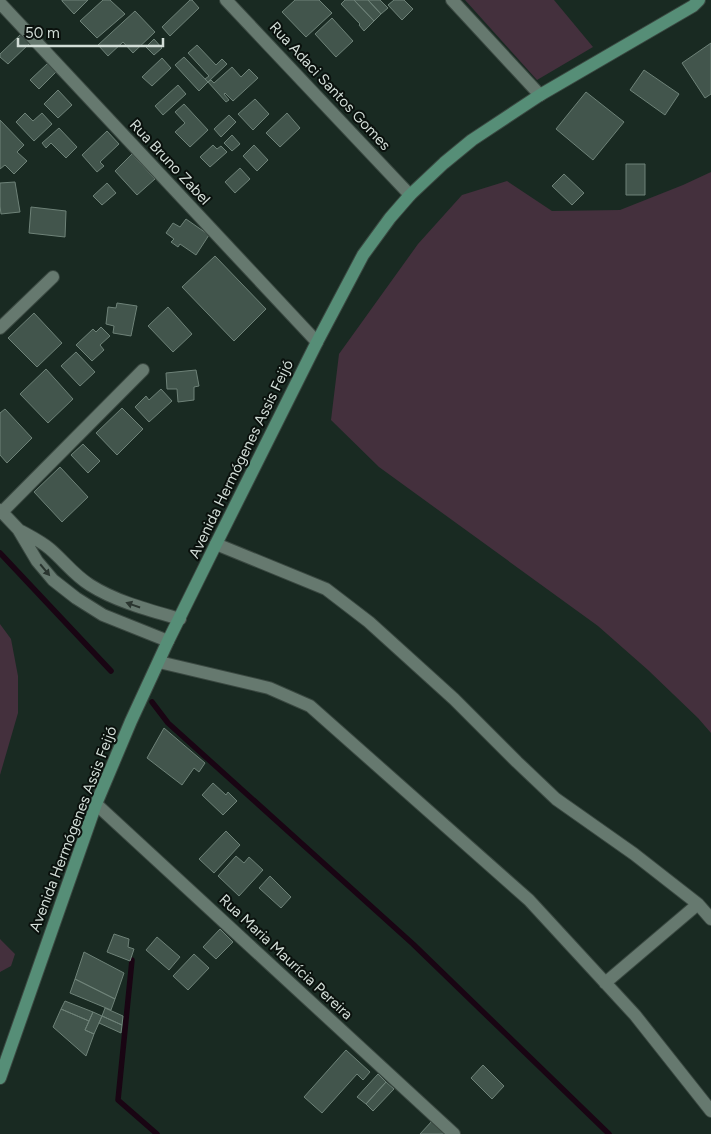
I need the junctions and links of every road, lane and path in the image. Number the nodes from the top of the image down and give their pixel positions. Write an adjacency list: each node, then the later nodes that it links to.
1 (226, 0): 6 (street, Rua Adaci Santos Gomes)
2 (452, 0): 5 (street)
3 (693, 2): 5 (main road, Avenida Hermógenes Assis Feijó)
4 (0, 3): 9 (street, Rua Bruno Zabel)
5 (540, 94): 6 (main road, Avenida Hermógenes Assis Feijó)
6 (410, 195): 9 (main road, Avenida Hermógenes Assis Feijó)
7 (53, 277): 8 (street)
8 (0, 328)
9 (317, 342): 13 (main road, Avenida Hermógenes Assis Feijó)
10 (143, 370): 11 (street)
11 (1, 511): 12 (street)
12 (18, 530): 14 (street, one-way to 12); 15 (street, one-way to 15)
13 (216, 544): 14 (main road, Avenida Hermógenes Assis Feijó); 18 (street)
14 (180, 619): 15 (main road, Avenida Hermógenes Assis Feijó)
15 (168, 641): 16 (main road, Avenida Hermógenes Assis Feijó)
16 (159, 662): 17 (main road, Avenida Hermógenes Assis Feijó); 20 (street)
17 (96, 804): 21 (main road, Avenida Hermógenes Assis Feijó); 23 (street, Rua Maria Maurícia Pereira)
18 (698, 904): 19 (street); 20 (street)
19 (711, 919)
20 (606, 983): 22 (street)
21 (0, 1078)
22 (711, 1111)
23 (454, 1134)

